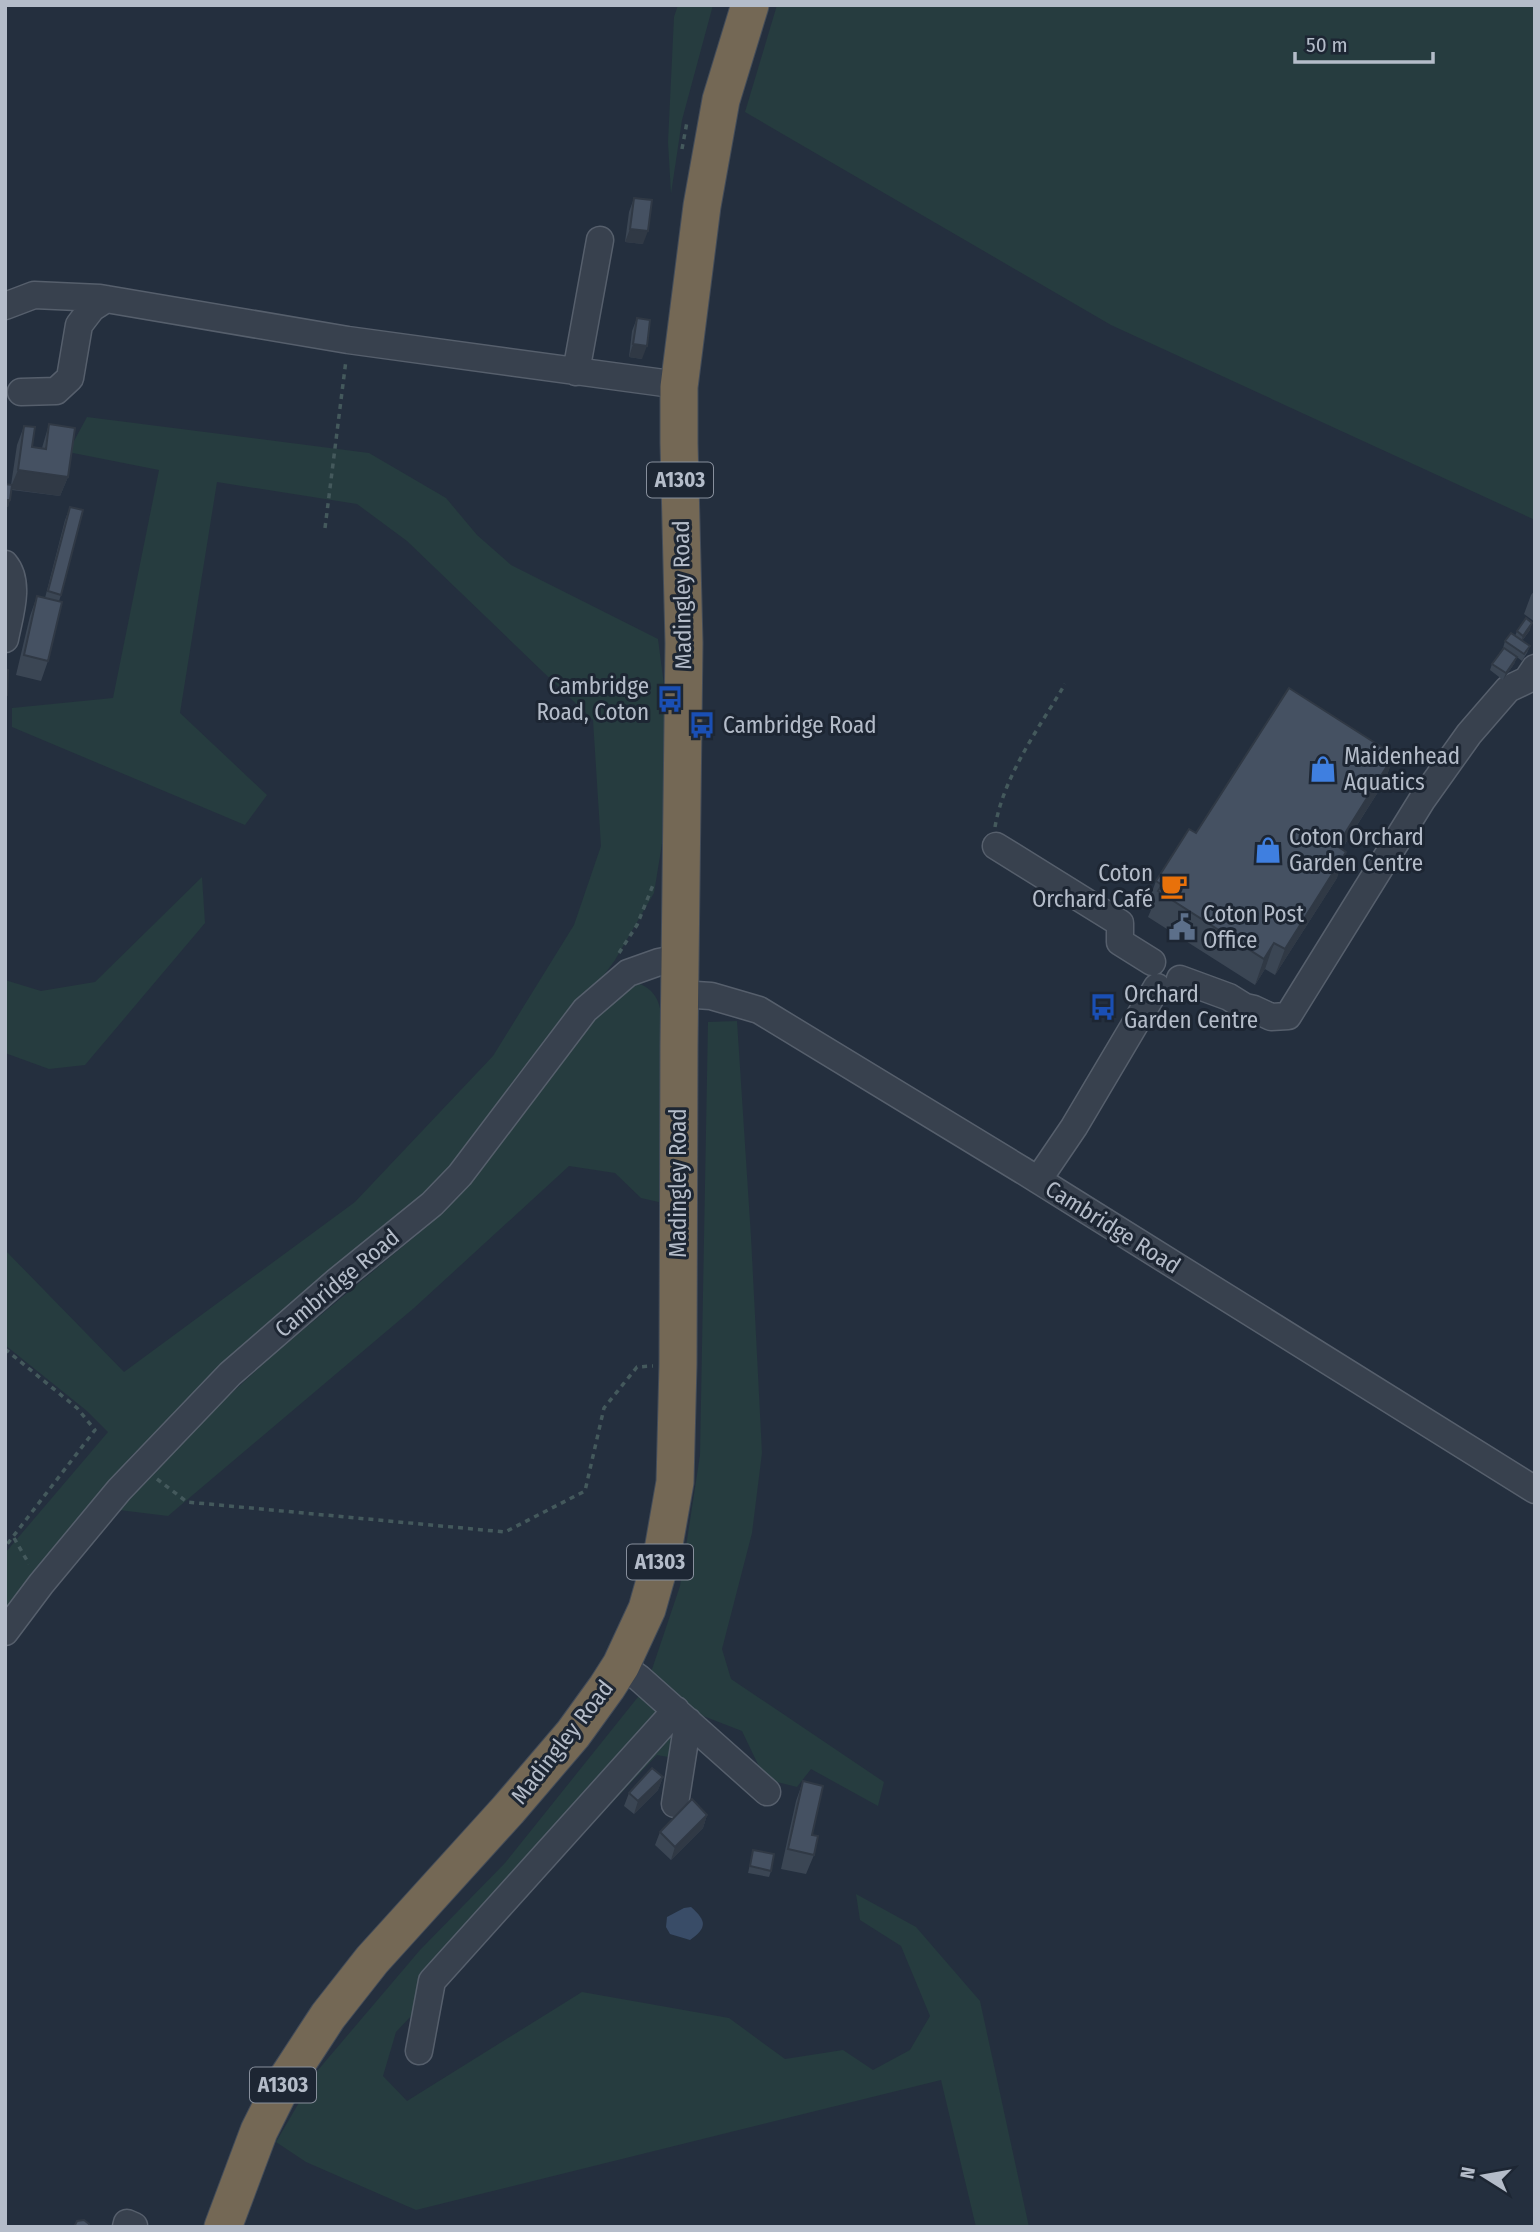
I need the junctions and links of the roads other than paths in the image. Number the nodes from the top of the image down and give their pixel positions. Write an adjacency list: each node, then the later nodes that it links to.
1 (750, 5): 6 (highway, Madingley Road / A1303)
2 (600, 240): 5 (street)
3 (106, 299): 4 (street); 5 (street); 7 (street)
4 (5, 306)
5 (576, 372): 6 (street)
6 (679, 387): 12 (highway, Madingley Road / A1303)
7 (21, 392)
8 (5, 564): 9 (street)
9 (5, 639)
10 (1535, 668): 13 (street)
11 (996, 846): 13 (street)
12 (680, 958): 14 (highway, Madingley Road / A1303); 17 (street, Cambridge Road)
13 (1161, 978): 15 (street)
14 (680, 994): 15 (street, Cambridge Road); 18 (highway, Madingley Road / A1303)
15 (1038, 1180): 16 (street, Cambridge Road)
16 (1535, 1490)
17 (5, 1632)
18 (621, 1665): 19 (street); 23 (highway, Madingley Road / A1303)
19 (682, 1716): 20 (street); 21 (street); 22 (street)
20 (766, 1792)
21 (675, 1804)
22 (419, 2051)
23 (223, 2227)

